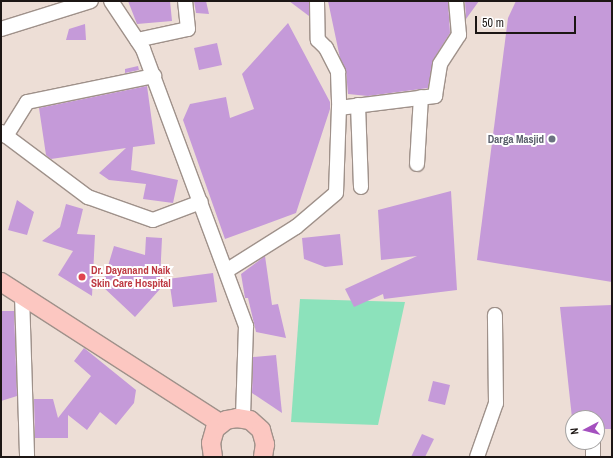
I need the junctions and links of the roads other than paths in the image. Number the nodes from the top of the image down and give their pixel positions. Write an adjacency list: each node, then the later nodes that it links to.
1 (91, 1): 6 (street)
2 (111, 1): 7 (street)
3 (185, 1): 7 (street)
4 (317, 1): 11 (street)
5 (456, 1): 9 (street)
6 (1, 29)
7 (137, 40): 8 (street)
8 (154, 76): 12 (street); 15 (street)
9 (421, 98): 10 (street); 13 (street)
10 (358, 105): 11 (street); 14 (street)
11 (339, 108): 16 (street)
12 (4, 134): 15 (street)
13 (418, 164)
14 (361, 187)
15 (200, 202): 16 (street)
16 (226, 271): 20 (street)
17 (1, 282): 18 (main road)
18 (22, 295): 21 (main road); 24 (street)
19 (494, 315): 25 (street)
20 (242, 418): 21 (main road); 23 (main road)
21 (220, 424): 22 (main road)
22 (210, 455)
23 (267, 455)
24 (27, 457)
25 (477, 457)

